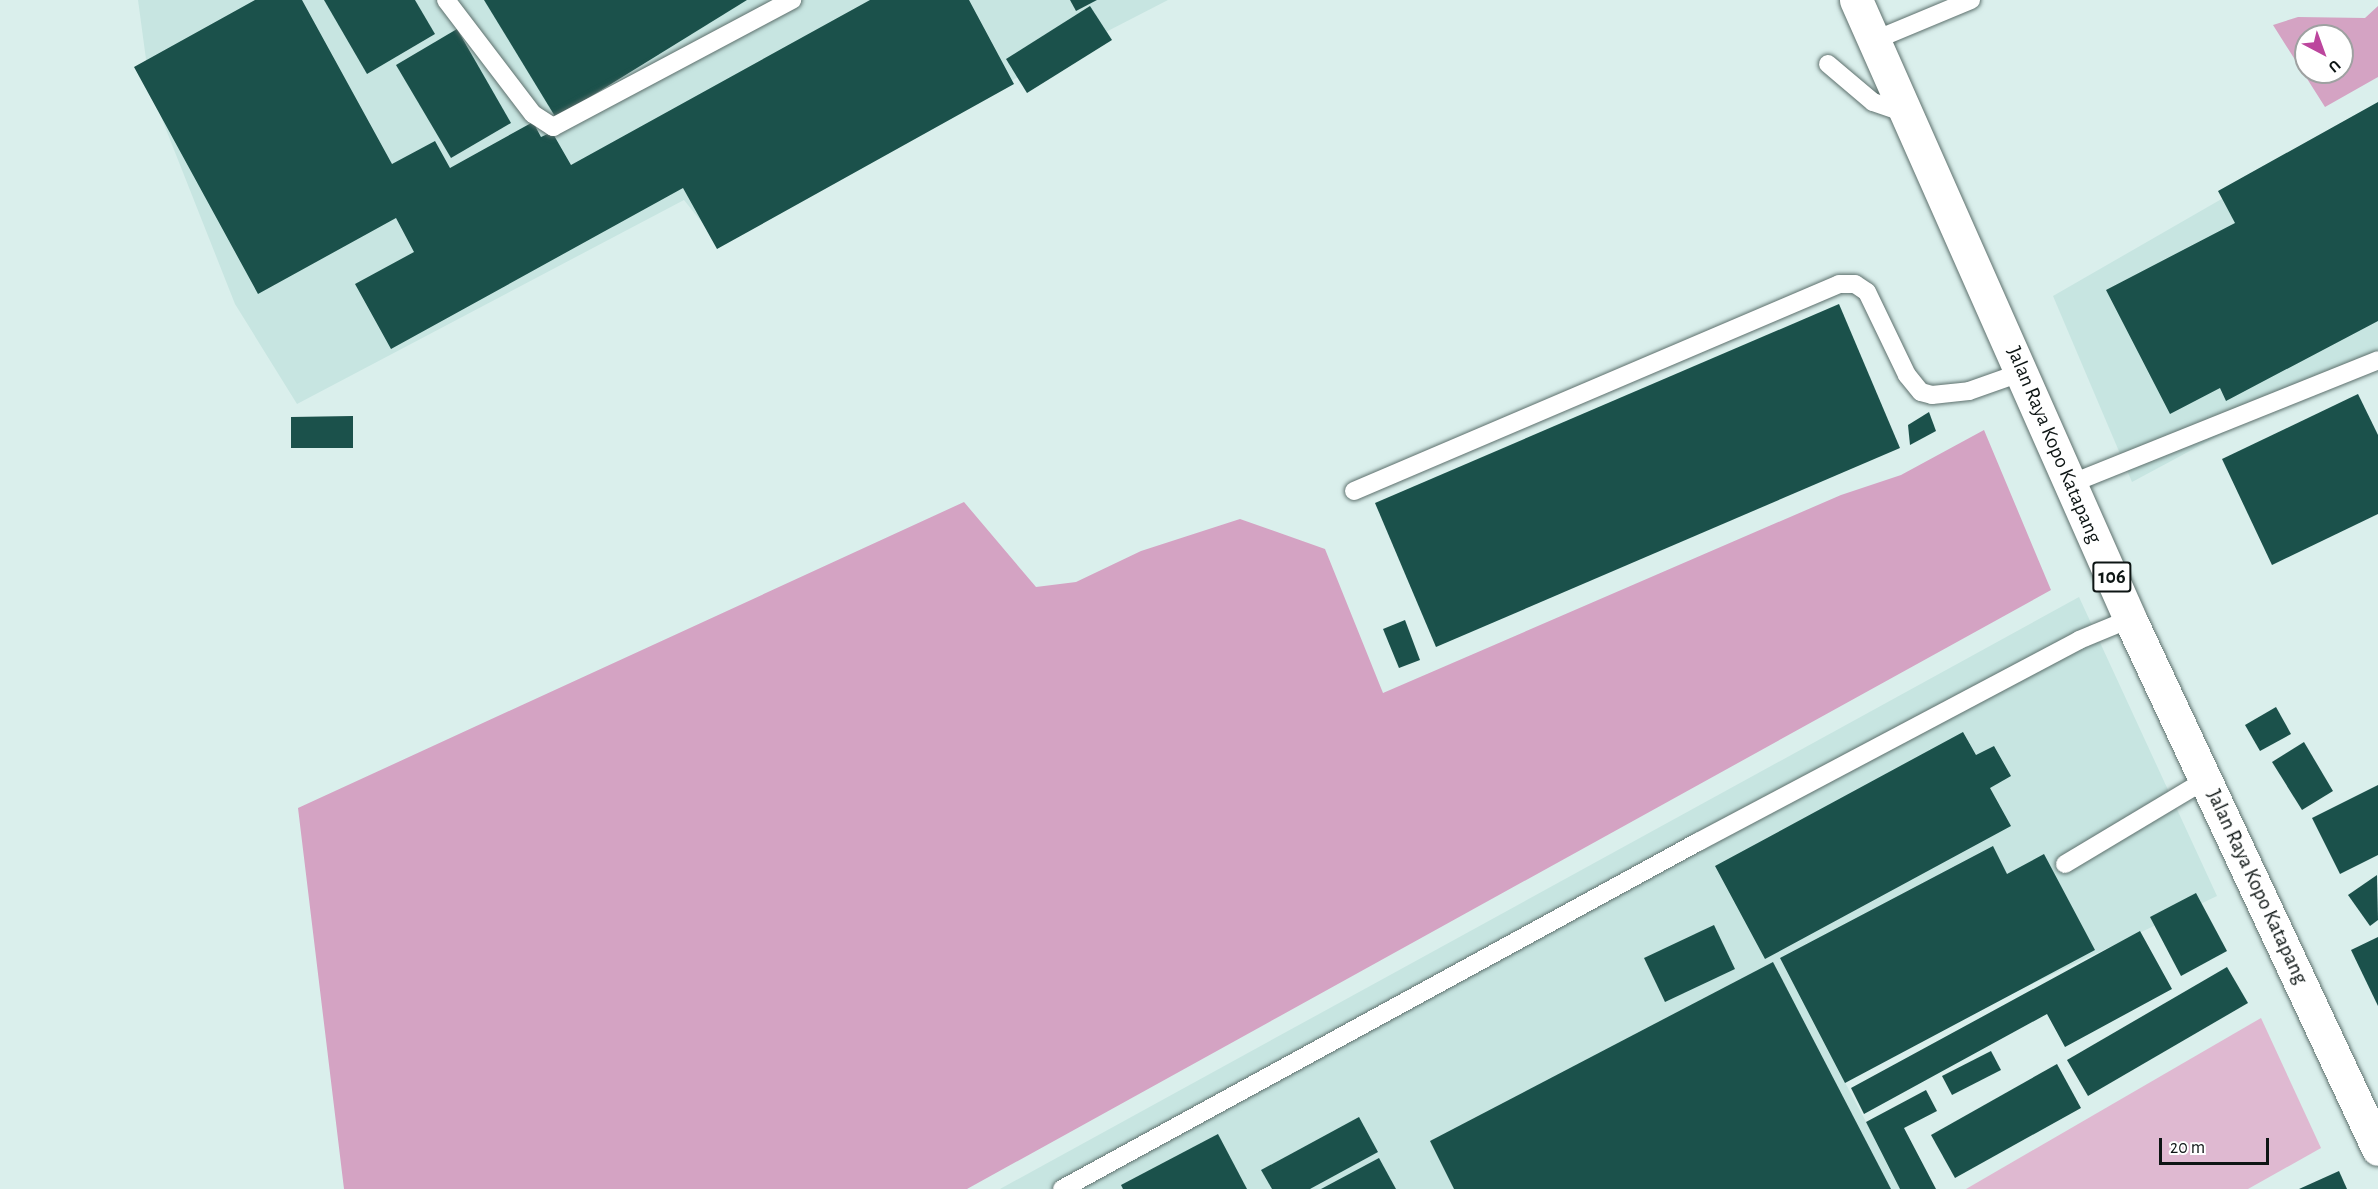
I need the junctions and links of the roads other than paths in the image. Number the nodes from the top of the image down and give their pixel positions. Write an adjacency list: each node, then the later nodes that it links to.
1 (446, 0): 2 (lane)
2 (792, 0)
3 (1856, 0): 5 (main road, Jalan Raya Kopo Katapang / 106)
4 (1971, 0): 5 (lane)
5 (1875, 40): 7 (main road, Jalan Raya Kopo Katapang / 106)
6 (1828, 64): 7 (lane)
7 (1908, 114): 9 (main road, Jalan Raya Kopo Katapang / 106)
8 (2378, 360): 10 (lane)
9 (2023, 372): 10 (main road, Jalan Raya Kopo Katapang / 106); 11 (lane)
10 (2070, 484): 12 (main road, Jalan Raya Kopo Katapang / 106)
11 (1354, 491)
12 (2130, 619): 13 (main road, Jalan Raya Kopo Katapang / 106); 16 (lane)
13 (2207, 779): 14 (lane); 15 (main road, Jalan Raya Kopo Katapang / 106)
14 (2065, 864)
15 (2378, 1149)
16 (1062, 1189)

